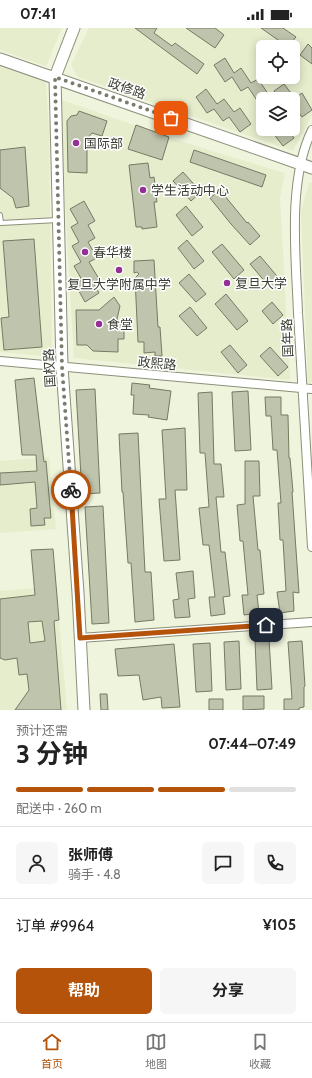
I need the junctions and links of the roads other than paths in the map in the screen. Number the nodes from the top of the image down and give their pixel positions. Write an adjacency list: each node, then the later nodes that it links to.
1 (74, 28): 3 (street, 国权路)
2 (0, 59): 3 (street, 政修路)
3 (55, 77): 5 (street, 政修路); 8 (street, 国权路)
4 (312, 130): 5 (street, 国年路)
5 (301, 164): 6 (street, 政修路); 11 (street, 国年路)
6 (312, 168)
7 (0, 215): 8 (lane)
8 (59, 220): 10 (street, 国权路)
9 (0, 362): 10 (street, 政熙路)
10 (62, 367): 11 (street, 政熙路); 15 (street, 国权路)
11 (302, 388): 12 (street, 政熙路); 13 (street, 国年路)
12 (312, 389)
13 (312, 547)
14 (312, 622): 15 (street)
15 (80, 638): 16 (street, 国权路)
16 (84, 710)

